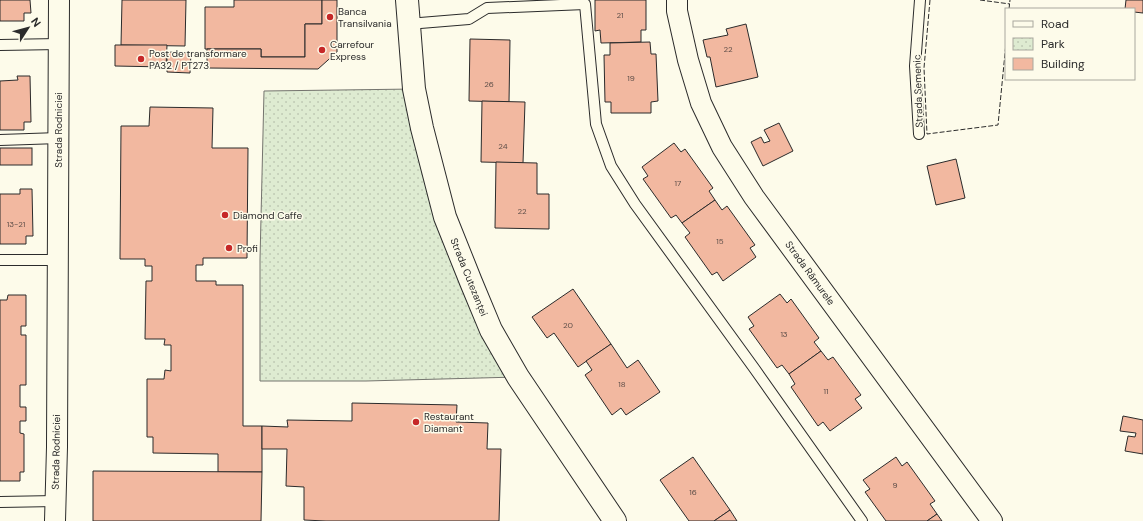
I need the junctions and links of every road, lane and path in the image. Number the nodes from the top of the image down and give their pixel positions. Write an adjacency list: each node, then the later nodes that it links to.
1 (59, 0): 7 (street, Strada Rodniciei)
2 (407, 0): 5 (street, Strada Cutezanței)
3 (677, 0): 18 (street, Strada Rămurele)
4 (920, 0): 8 (lane, Strada Semenic)
5 (408, 24): 16 (street, Strada Cutezanței); 17 (lane)
6 (0, 44): 7 (lane)
7 (59, 44): 9 (street, Strada Rodniciei)
8 (919, 134)
9 (59, 138): 10 (lane); 12 (street, Strada Rodniciei)
10 (0, 140)
11 (0, 260): 12 (lane)
12 (57, 260): 13 (street, Strada Rodniciei)
13 (56, 500): 14 (lane, Strada Rodniciei); 15 (street, Strada Rodniciei)
14 (0, 502)
15 (55, 521)
16 (615, 521)
17 (862, 521)
18 (992, 521)

